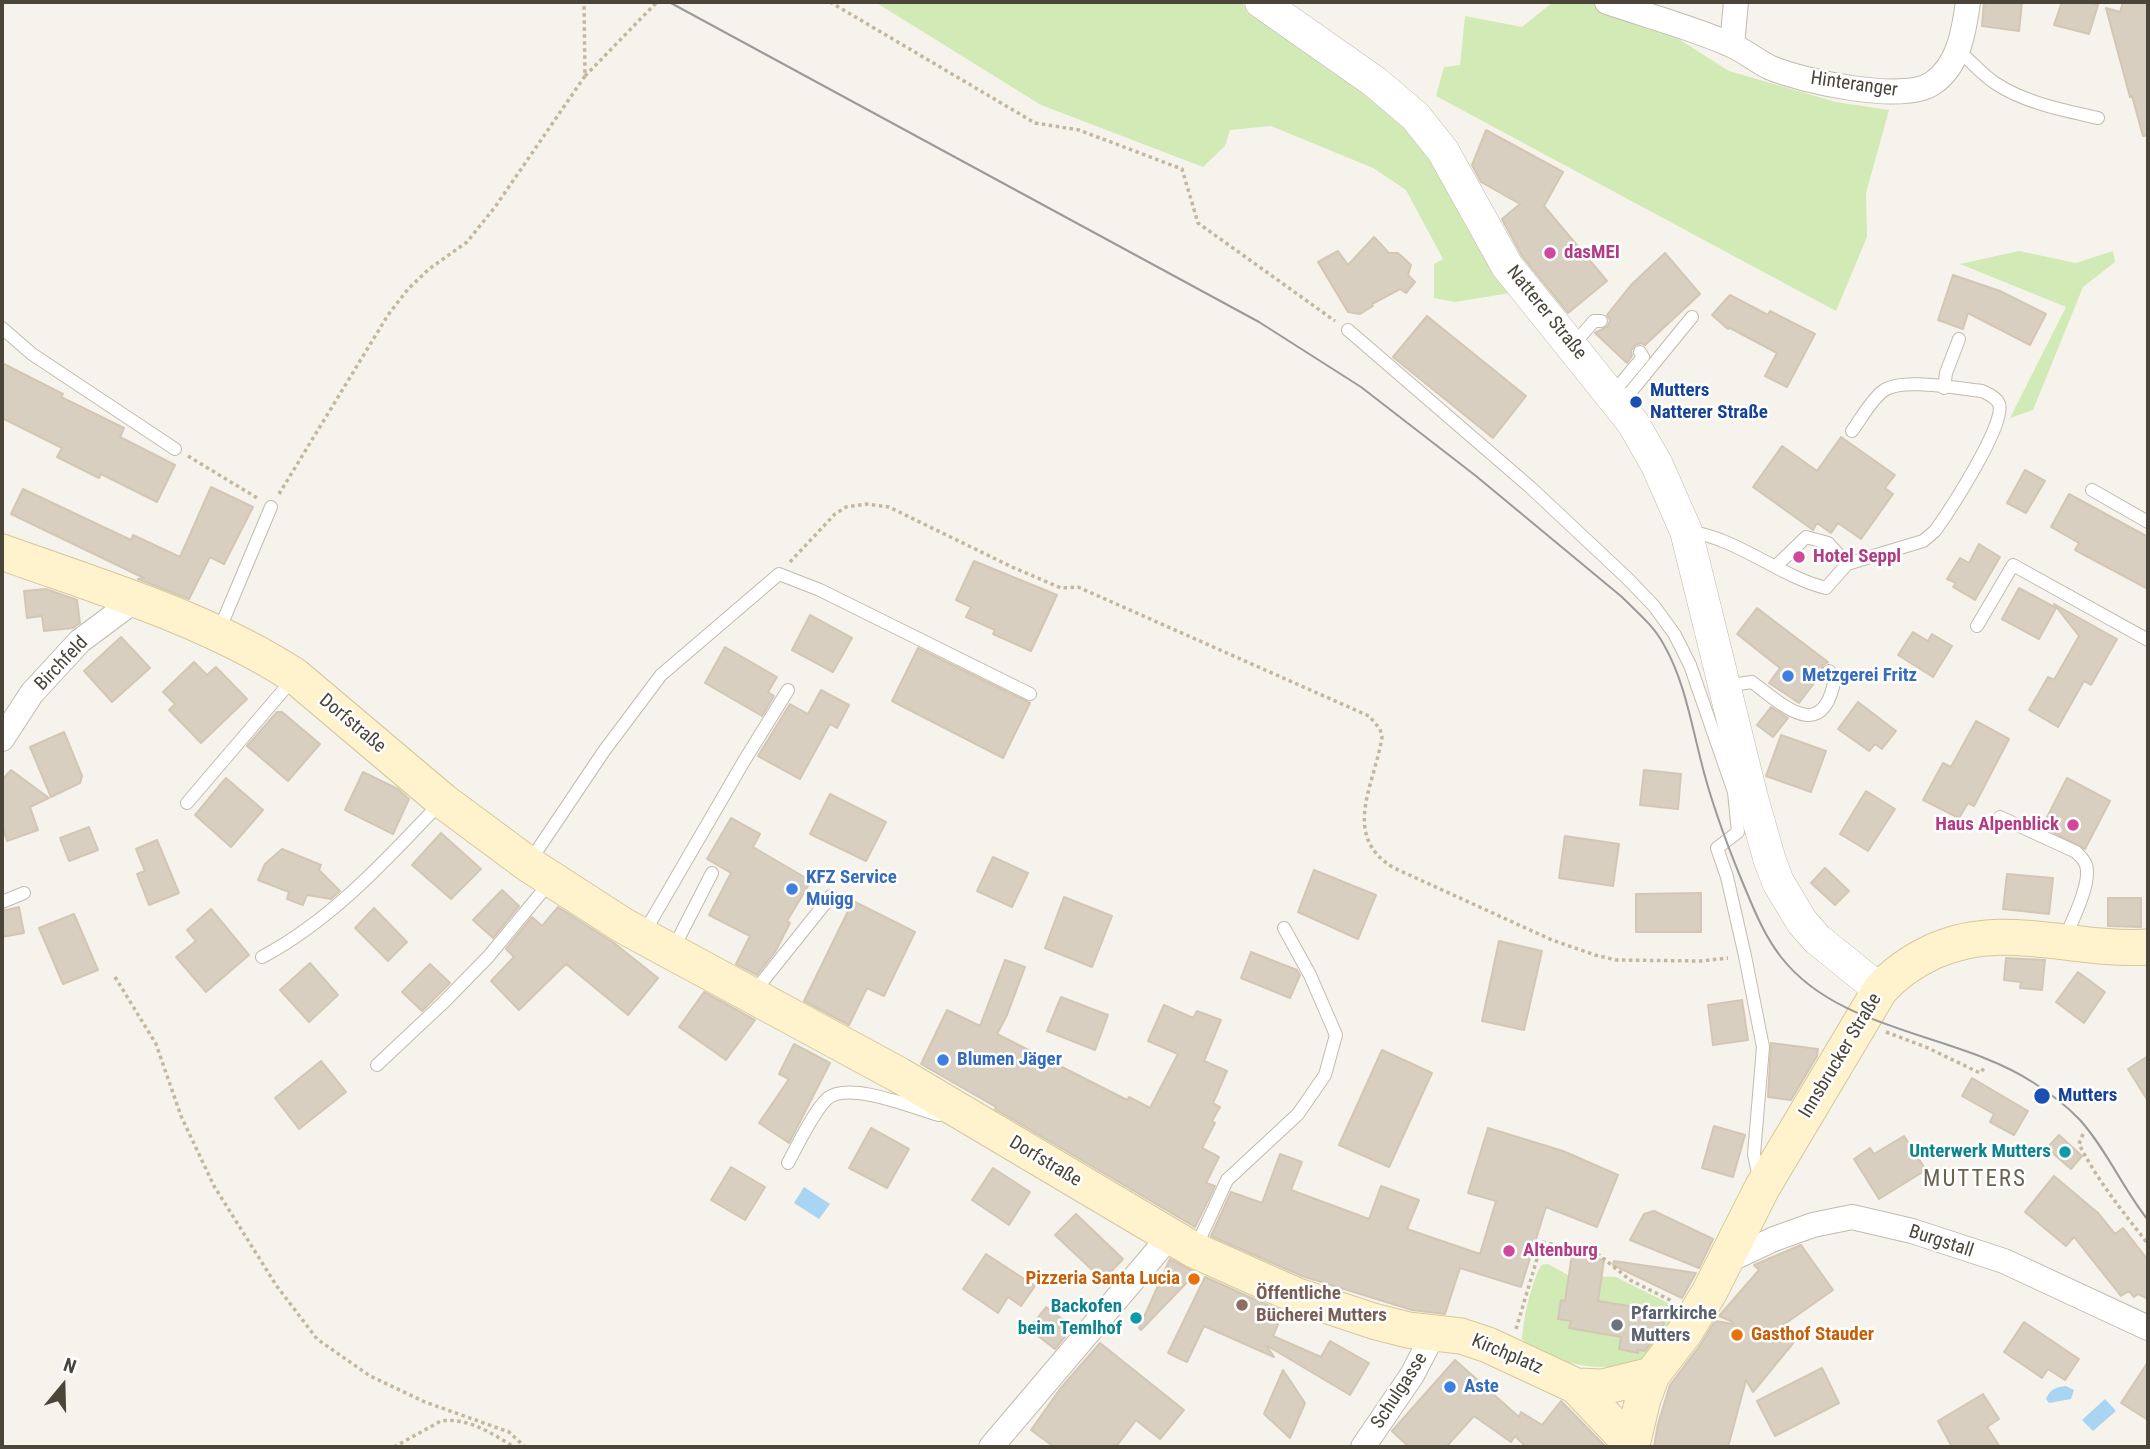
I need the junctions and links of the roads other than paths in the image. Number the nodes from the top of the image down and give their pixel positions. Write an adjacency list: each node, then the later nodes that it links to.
1 (1261, 2): 13 (street, Natterer Straße)
2 (1608, 2): 5 (street, Hinteranger)
3 (1736, 2): 5 (street)
4 (1968, 2): 6 (street, Hinteranger)
5 (1732, 45): 6 (street, Hinteranger)
6 (1958, 50): 7 (lane)
7 (2098, 118)
8 (1692, 317): 16 (lane)
9 (1601, 321): 13 (lane)
10 (2, 328): 18 (lane)
11 (1348, 330): 36 (lane)
12 (1959, 339): 15 (lane)
13 (1572, 346): 16 (street, Natterer Straße)
14 (1640, 352): 16 (lane)
15 (1944, 388): 17 (lane); 24 (lane)
16 (1616, 400): 22 (street, Natterer Straße)
17 (1852, 431)
18 (175, 449)
19 (2092, 490): 21 (lane)
20 (271, 507): 28 (lane)
21 (2148, 522)
22 (1686, 531): 25 (lane); 32 (street, Natterer Straße)
23 (2, 551): 26 (main road, Dorfstraße)
24 (1847, 564): 25 (lane); 25 (lane)
25 (1775, 567)
26 (135, 600): 28 (main road, Dorfstraße); 35 (street, Birchfeld)
27 (1977, 626): 29 (lane)
28 (218, 634): 31 (main road, Dorfstraße)
29 (2148, 640)
30 (1829, 671): 32 (lane)
31 (295, 676): 37 (main road, Dorfstraße); 38 (lane)
32 (1725, 686): 36 (street, Natterer Straße)
33 (788, 690): 47 (lane)
34 (1030, 694): 40 (lane)
35 (2, 739)
36 (1742, 790): 50 (street, Natterer Straße); 55 (lane)
37 (443, 801): 40 (main road, Dorfstraße); 49 (lane)
38 (187, 803)
39 (2000, 817): 46 (lane)
40 (540, 872): 47 (main road, Dorfstraße); 52 (lane)
41 (712, 873): 47 (lane)
42 (24, 892): 44 (lane)
43 (831, 896): 51 (lane)
44 (2, 902)
45 (1284, 928): 56 (lane)
46 (2064, 941): 48 (main road, Innsbrucker Straße); 50 (main road, Innsbrucker Straße)
47 (657, 944): 51 (main road, Dorfstraße)
48 (2148, 947)
49 (262, 957)
50 (1881, 990): 55 (main road, Innsbrucker Straße)
51 (752, 995): 53 (main road, Dorfstraße)
52 (377, 1065)
53 (963, 1113): 54 (lane); 56 (main road, Dorfstraße)
54 (788, 1163)
55 (1762, 1188): 57 (main road, Innsbrucker Straße)
56 (1182, 1243): 59 (main road, Dorfstraße); 63 (street)
57 (1727, 1261): 58 (street, Burgstall); 60 (main road, Kirchplatz)
58 (2148, 1328)
59 (1434, 1333): 61 (main road, Kirchplatz); 64 (street, Schulgasse)
60 (1652, 1375): 61 (main road, Kirchplatz); 62 (main road, Kirchplatz)
61 (1576, 1386): 62 (main road, Kirchplatz)
62 (1632, 1446)
63 (991, 1447)
64 (1363, 1447)

